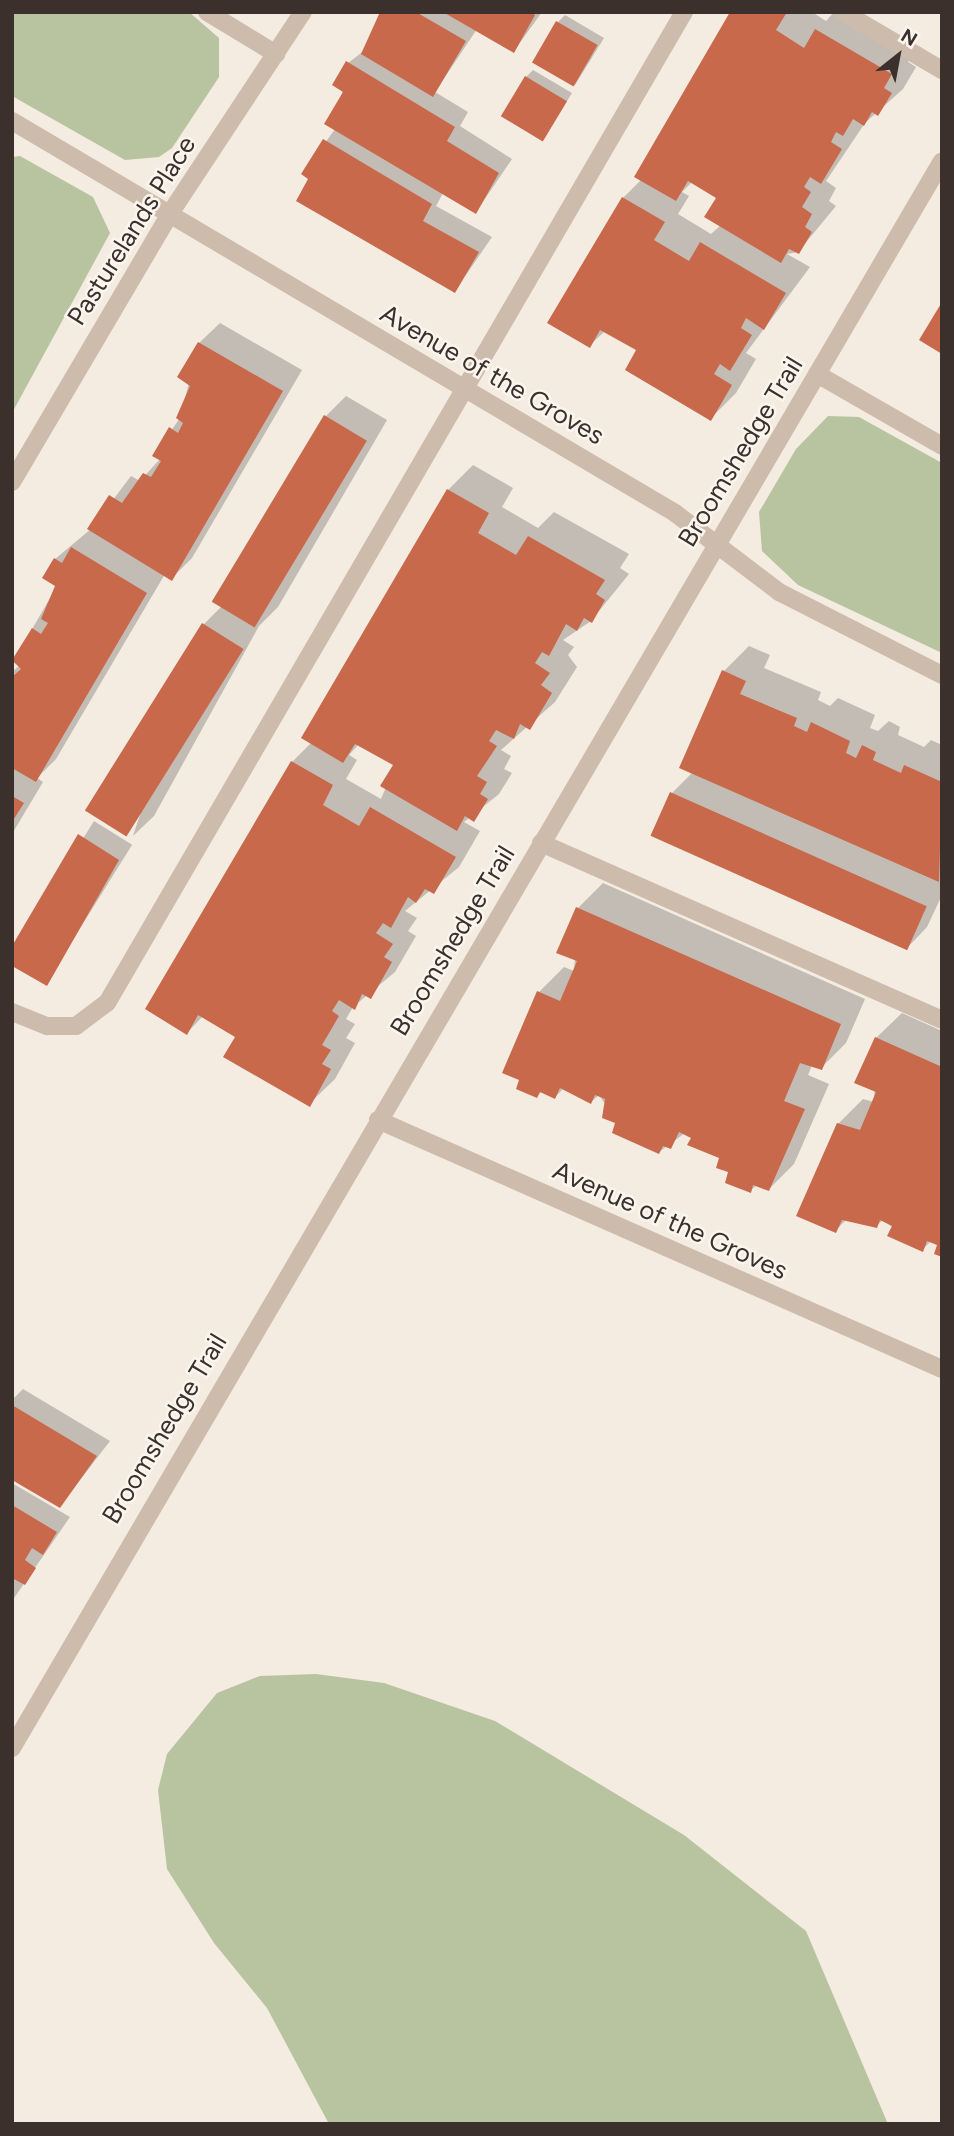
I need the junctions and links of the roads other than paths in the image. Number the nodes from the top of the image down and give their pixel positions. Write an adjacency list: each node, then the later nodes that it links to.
1 (207, 12): 5 (street)
2 (303, 12): 5 (street, Pasturelands Place)
3 (684, 12): 11 (street)
4 (843, 12): 6 (street)
5 (276, 54): 9 (street, Pasturelands Place)
6 (942, 69)
7 (12, 121): 9 (street, Avenue of the Groves)
8 (942, 161): 10 (street, Broomshedge Trail)
9 (169, 215): 11 (street, Avenue of the Groves); 13 (street, Pasturelands Place)
10 (817, 374): 12 (street); 14 (street, Broomshedge Trail)
11 (463, 388): 14 (street, Avenue of the Groves); 17 (street)
12 (942, 446)
13 (12, 482)
14 (715, 549): 15 (street, Avenue of the Groves); 16 (street, Broomshedge Trail)
15 (942, 675)
16 (541, 843): 18 (street); 19 (street, Broomshedge Trail)
17 (12, 1012)
18 (942, 1020)
19 (378, 1120): 20 (street, Avenue of the Groves); 21 (street, Broomshedge Trail)
20 (942, 1369)
21 (12, 1748)

